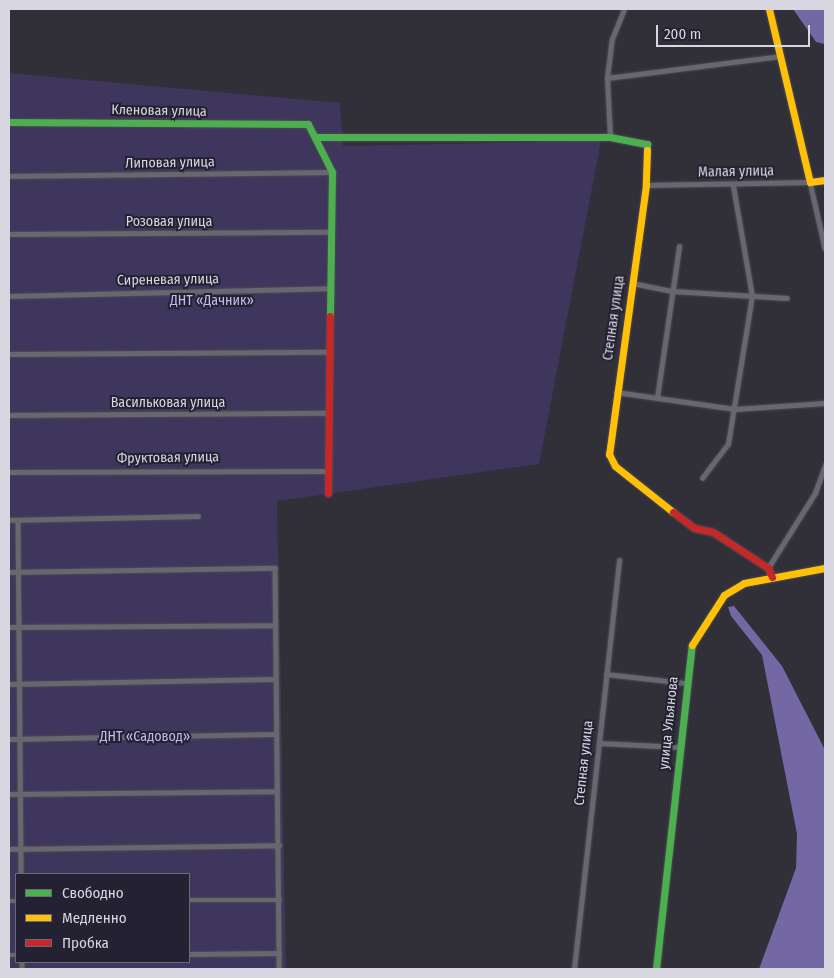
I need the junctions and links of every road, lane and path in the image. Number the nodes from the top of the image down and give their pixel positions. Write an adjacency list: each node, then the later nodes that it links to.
1 (624, 9): 4 (street)
2 (769, 9): 3 (street)
3 (780, 56): 4 (street); 11 (street)
4 (608, 78): 7 (street)
5 (9, 122): 6 (street, Кленовая улица)
6 (315, 137): 7 (street); 8 (street)
7 (610, 137): 12 (street, Степная улица)
8 (332, 172): 9 (street, Липовая улица); 14 (street)
9 (9, 176)
10 (825, 180): 11 (street, Малая улица)
11 (810, 182): 13 (street, Малая улица); 17 (street)
12 (646, 185): 13 (street, Малая улица); 18 (street, Степная улица)
13 (733, 186): 22 (street)
14 (330, 232): 15 (street, Розовая улица); 19 (street)
15 (9, 234)
16 (679, 247): 20 (street)
17 (825, 248)
18 (632, 283): 20 (street); 26 (street, Степная улица)
19 (329, 288): 21 (street, Сиреневая улица); 24 (street)
20 (672, 290): 22 (street); 27 (street)
21 (9, 296)
22 (752, 296): 23 (street); 29 (street)
23 (787, 298)
24 (328, 352): 25 (street); 30 (street)
25 (9, 354)
26 (616, 392): 27 (street); 41 (street, Степная улица)
27 (657, 398): 29 (street)
28 (825, 403): 29 (street)
29 (735, 409): 35 (street)
30 (328, 413): 31 (street, Васильковая улица); 33 (street)
31 (9, 415)
32 (825, 465): 41 (street)
33 (328, 471): 34 (street, Фруктовая улица); 36 (street)
34 (9, 472)
35 (702, 478)
36 (328, 493)
37 (198, 516): 39 (street)
38 (9, 520): 39 (street)
39 (18, 520): 44 (street)
40 (619, 560): 49 (street, Степная улица)
41 (768, 568): 45 (street)
42 (825, 568): 45 (street, улица Ульянова)
43 (9, 572): 44 (street)
44 (17, 572): 46 (street); 48 (street)
45 (772, 577): 51 (street, улица Ульянова)
46 (274, 625): 48 (street); 50 (street)
47 (9, 627): 48 (street)
48 (18, 627): 53 (street)
49 (606, 674): 51 (street); 57 (street, Степная улица)
50 (274, 679): 53 (street); 54 (street)
51 (685, 683): 58 (street, улица Ульянова)
52 (9, 684): 53 (street)
53 (19, 684): 56 (street)
54 (274, 734): 56 (street); 59 (street)
55 (9, 739): 56 (street)
56 (20, 739): 61 (street)
57 (598, 744): 58 (street); 71 (street, Степная улица)
58 (679, 747): 72 (street, улица Ульянова)
59 (277, 791): 61 (street); 62 (street)
60 (9, 794): 61 (street)
61 (20, 794): 64 (street)
62 (279, 845): 64 (street); 67 (street)
63 (9, 849): 64 (street)
64 (20, 849): 65 (street)
65 (21, 873)
66 (190, 900): 67 (street)
67 (280, 900): 68 (street)
68 (279, 953): 69 (street); 70 (street)
69 (190, 954)
70 (279, 969)
71 (574, 969)
72 (656, 969)

